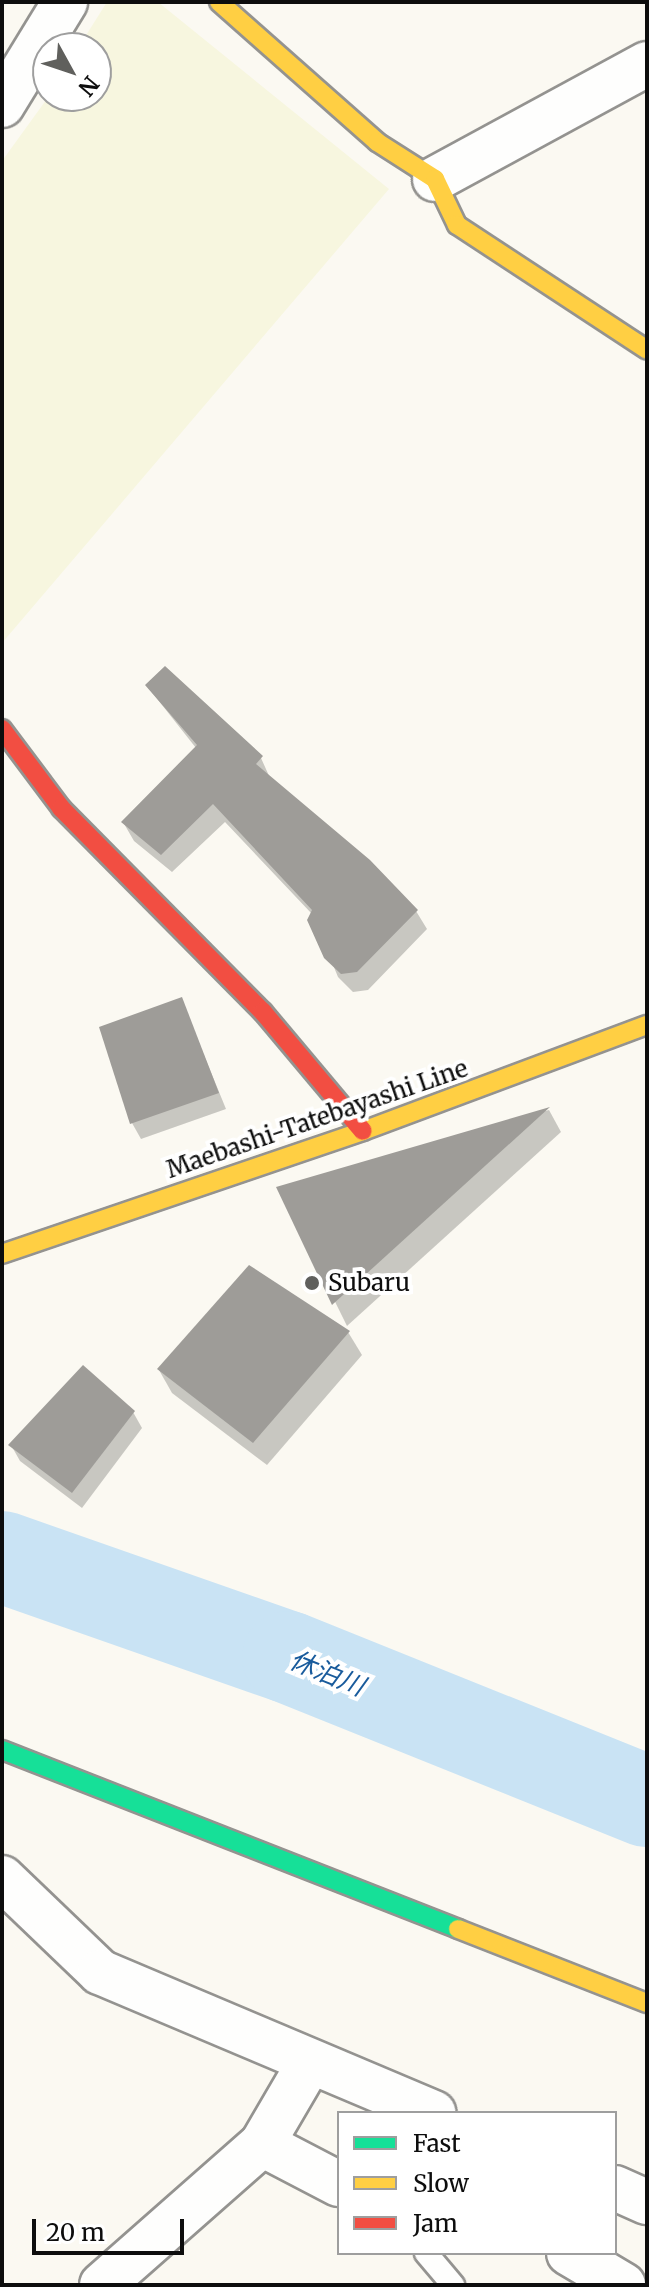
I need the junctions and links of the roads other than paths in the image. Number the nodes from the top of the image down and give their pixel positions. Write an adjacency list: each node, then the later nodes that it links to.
1 (65, 2): 4 (street)
2 (219, 2): 5 (street)
3 (647, 64): 5 (street)
4 (2, 105)
5 (435, 179): 6 (street)
6 (647, 350)
7 (2, 729): 9 (street)
8 (647, 1025): 9 (street, Maebashi-Tatebayashi Line)
9 (363, 1131): 10 (street, Maebashi-Tatebayashi Line)
10 (2, 1254)
11 (2, 1750): 13 (street)
12 (2, 1878): 14 (street)
13 (647, 2003)
14 (310, 2062): 15 (street); 16 (street)
15 (428, 2111)
16 (262, 2144): 17 (street); 22 (street)
17 (337, 2183)
18 (617, 2189): 19 (street)
19 (647, 2202)
20 (428, 2255): 23 (lane)
21 (572, 2255): 24 (street)
22 (102, 2285)
23 (453, 2285)
24 (623, 2285)

